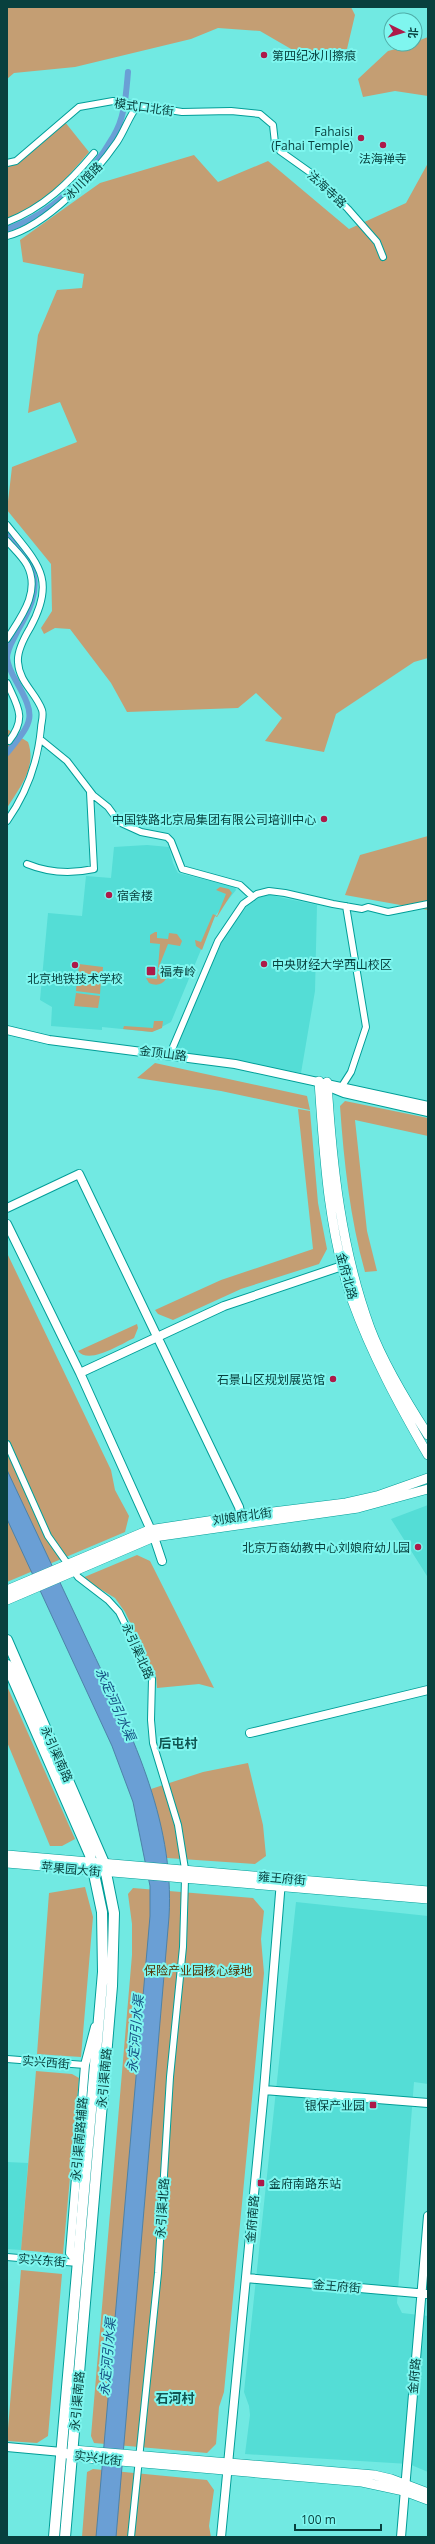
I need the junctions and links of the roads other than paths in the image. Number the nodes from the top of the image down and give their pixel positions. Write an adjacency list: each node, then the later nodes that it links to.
1 (138, 105): 2 (street, 模式口北街); 4 (street, 模式口北街); 6 (street, 冰川馆路)
2 (273, 125): 7 (street, 法海寺路)
3 (94, 154): 5 (street)
4 (7, 163)
5 (7, 222)
6 (7, 236)
7 (383, 257)
8 (7, 525): 12 (street)
9 (7, 541): 10 (street)
10 (7, 639)
11 (7, 684): 13 (street)
12 (40, 739): 14 (street); 15 (street)
13 (9, 741)
14 (90, 790): 16 (street); 17 (street)
15 (7, 821)
16 (28, 864)
17 (253, 897): 19 (street); 21 (street)
18 (428, 904): 19 (street)
19 (346, 906): 23 (street)
20 (7, 1030): 21 (street, 金顶山路)
21 (170, 1054): 22 (street, 金顶山路)
22 (324, 1084): 23 (street, 金顶山路); 25 (street, 金顶山路); 28 (main road, 金府北路)
23 (342, 1086): 24 (street, 金顶山路)
24 (428, 1106)
25 (428, 1112)
26 (7, 1208): 29 (street)
27 (7, 1224): 30 (street)
28 (346, 1264): 29 (street); 31 (main road, 金府北路); 33 (main road, 金府北路)
29 (156, 1338): 30 (street); 36 (street)
30 (80, 1373): 37 (street)
31 (428, 1435)
32 (7, 1444): 39 (street, 永引渠北路)
33 (428, 1455)
34 (428, 1478): 36 (main road, 刘娘府北街)
35 (428, 1489): 37 (main road, 刘娘府北街)
36 (241, 1516): 37 (main road, 刘娘府北街)
37 (152, 1534): 38 (street); 39 (main road, 刘娘府北街)
38 (162, 1561)
39 (65, 1569): 40 (main road, 刘娘府北街); 52 (street, 永引渠北路)
40 (25, 1587): 41 (main road); 42 (main road)
41 (7, 1590)
42 (7, 1600)
43 (7, 1640): 51 (main road, 永引渠南路)
44 (7, 1665): 50 (main road, 永引渠南路)
45 (428, 1690): 46 (street)
46 (250, 1734)
47 (7, 1855): 49 (main road, 苹果园大街)
48 (7, 1864): 49 (main road, 苹果园大街)
49 (69, 1865): 50 (main road, 苹果园大街)
50 (93, 1867): 51 (main road, 苹果园大街); 59 (main road, 永引渠南路)
51 (106, 1868): 53 (main road, 苹果园大街); 71 (main road, 永引渠南路)
52 (183, 1869): 53 (main road, 雍王府街); 54 (main road, 雍王府街)
53 (134, 1870): 55 (main road, 雍王府街)
54 (281, 1877): 56 (street, 金府南路); 57 (main road, 雍王府街)
55 (183, 1879): 56 (main road, 雍王府街); 72 (street, 永引渠北路)
56 (280, 1888): 58 (main road, 雍王府街); 62 (street, 金府南路)
57 (428, 1891)
58 (428, 1899)
59 (99, 2015): 61 (street, 永引渠南路辅路); 66 (main road, 永引渠南路)
60 (7, 2059): 61 (street, 实兴西街)
61 (85, 2065): 66 (street, 永引渠南路辅路)
62 (264, 2090): 63 (street); 67 (street, 金府南路)
63 (428, 2103)
64 (428, 2216): 68 (street, 金府路)
65 (7, 2257): 66 (street, 实兴东街)
66 (78, 2263): 70 (main road, 永引渠南路)
67 (246, 2278): 68 (street, 金王府街); 73 (street, 金府南路)
68 (425, 2293): 74 (street, 金府路)
69 (7, 2447): 70 (street)
70 (62, 2452): 71 (main road, 实兴北街); 77 (main road, 永引渠南路)
71 (73, 2453): 72 (main road, 实兴北街); 78 (main road, 永引渠南路)
72 (136, 2459): 73 (main road, 实兴北街); 79 (street, 永引渠北路)
73 (228, 2468): 74 (main road, 实兴北街); 80 (street, 金府南路)
74 (404, 2487): 75 (main road, 实兴北街); 76 (main road, 实兴北街); 81 (street, 金府路)
75 (428, 2492)
76 (428, 2500)
77 (54, 2537)
78 (65, 2537)
79 (131, 2537)
80 (221, 2537)
81 (401, 2537)

